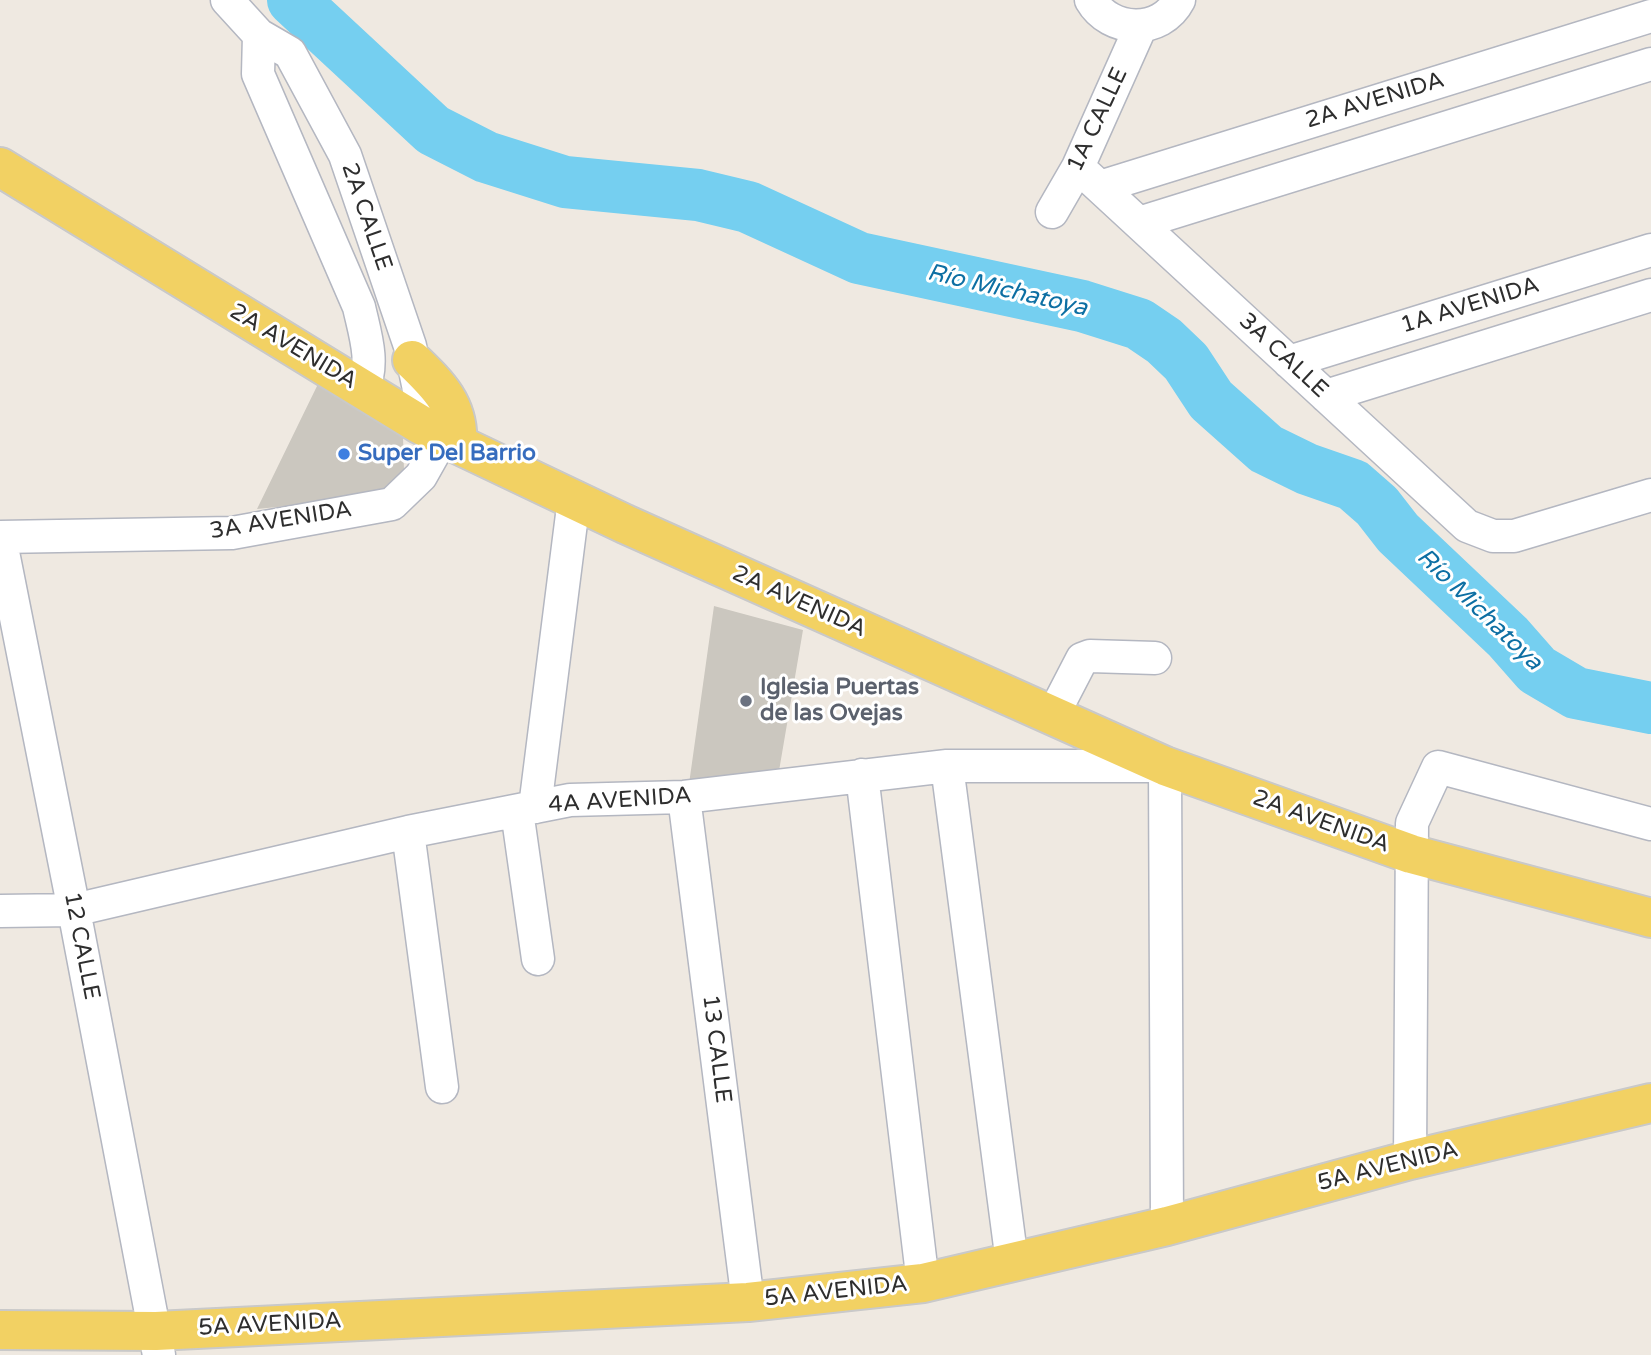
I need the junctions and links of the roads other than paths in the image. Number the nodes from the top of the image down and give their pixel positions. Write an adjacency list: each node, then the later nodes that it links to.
1 (227, 0): 6 (street, 2A CALLE)
2 (1091, 0): 5 (street)
3 (1179, 0): 5 (street)
4 (1651, 16): 9 (street, 2A AVENIDA)
5 (1141, 26): 9 (street, 1A CALLE)
6 (259, 35): 12 (street, 2A CALLE); 14 (street, 2A CALLE)
7 (1651, 64): 11 (street, 2A AVENIDA)
8 (0, 167): 18 (main road, 2A AVENIDA)
9 (1089, 177): 10 (street, 1A CALLE); 11 (street, 3A CALLE)
10 (1052, 212)
11 (1139, 223): 17 (street, 3A CALLE)
12 (376, 248): 14 (street); 16 (street, 2A CALLE)
13 (1651, 250): 17 (street, 1A AVENIDA)
14 (341, 261): 18 (street, 2A CALLE)
15 (1651, 295): 19 (street, 1A AVENIDA)
16 (412, 360): 20 (main road)
17 (1289, 362): 19 (street, 3A CALLE)
18 (363, 389): 20 (main road, 2A AVENIDA)
19 (1326, 396): 21 (street, 3A CALLE)
20 (440, 435): 22 (main road, 2A AVENIDA); 23 (street, 3A AVENIDA)
21 (1651, 495)
22 (574, 499): 25 (main road, 2A AVENIDA); 30 (street)
23 (0, 537): 34 (street, 12 CALLE)
24 (1155, 658): 25 (street)
25 (1053, 716): 27 (main road, 2A AVENIDA)
26 (947, 766): 27 (street, 4A AVENIDA); 28 (street, 4A AVENIDA); 42 (street)
27 (1165, 766): 33 (main road, 2A AVENIDA); 41 (street)
28 (862, 775): 29 (street, 4A AVENIDA); 43 (street)
29 (684, 797): 30 (street, 4A AVENIDA); 44 (street, 13 CALLE)
30 (526, 809): 32 (street, 4A AVENIDA); 37 (street)
31 (1651, 824): 33 (street)
32 (408, 832): 34 (street, 4A AVENIDA); 38 (street)
33 (1411, 854): 36 (main road, 2A AVENIDA); 40 (street)
34 (74, 910): 35 (street, 4A AVENIDA); 46 (street, 12 CALLE)
35 (0, 911)
36 (1651, 918)
37 (538, 959)
38 (442, 1087)
39 (1651, 1103): 40 (main road, 5A AVENIDA)
40 (1410, 1160): 41 (main road, 5A AVENIDA)
41 (1167, 1226): 42 (main road, 5A AVENIDA)
42 (1012, 1262): 43 (main road, 5A AVENIDA)
43 (923, 1283): 44 (main road, 5A AVENIDA)
44 (748, 1302): 46 (main road, 5A AVENIDA)
45 (0, 1330): 46 (main road, 5A AVENIDA)
46 (157, 1343)

